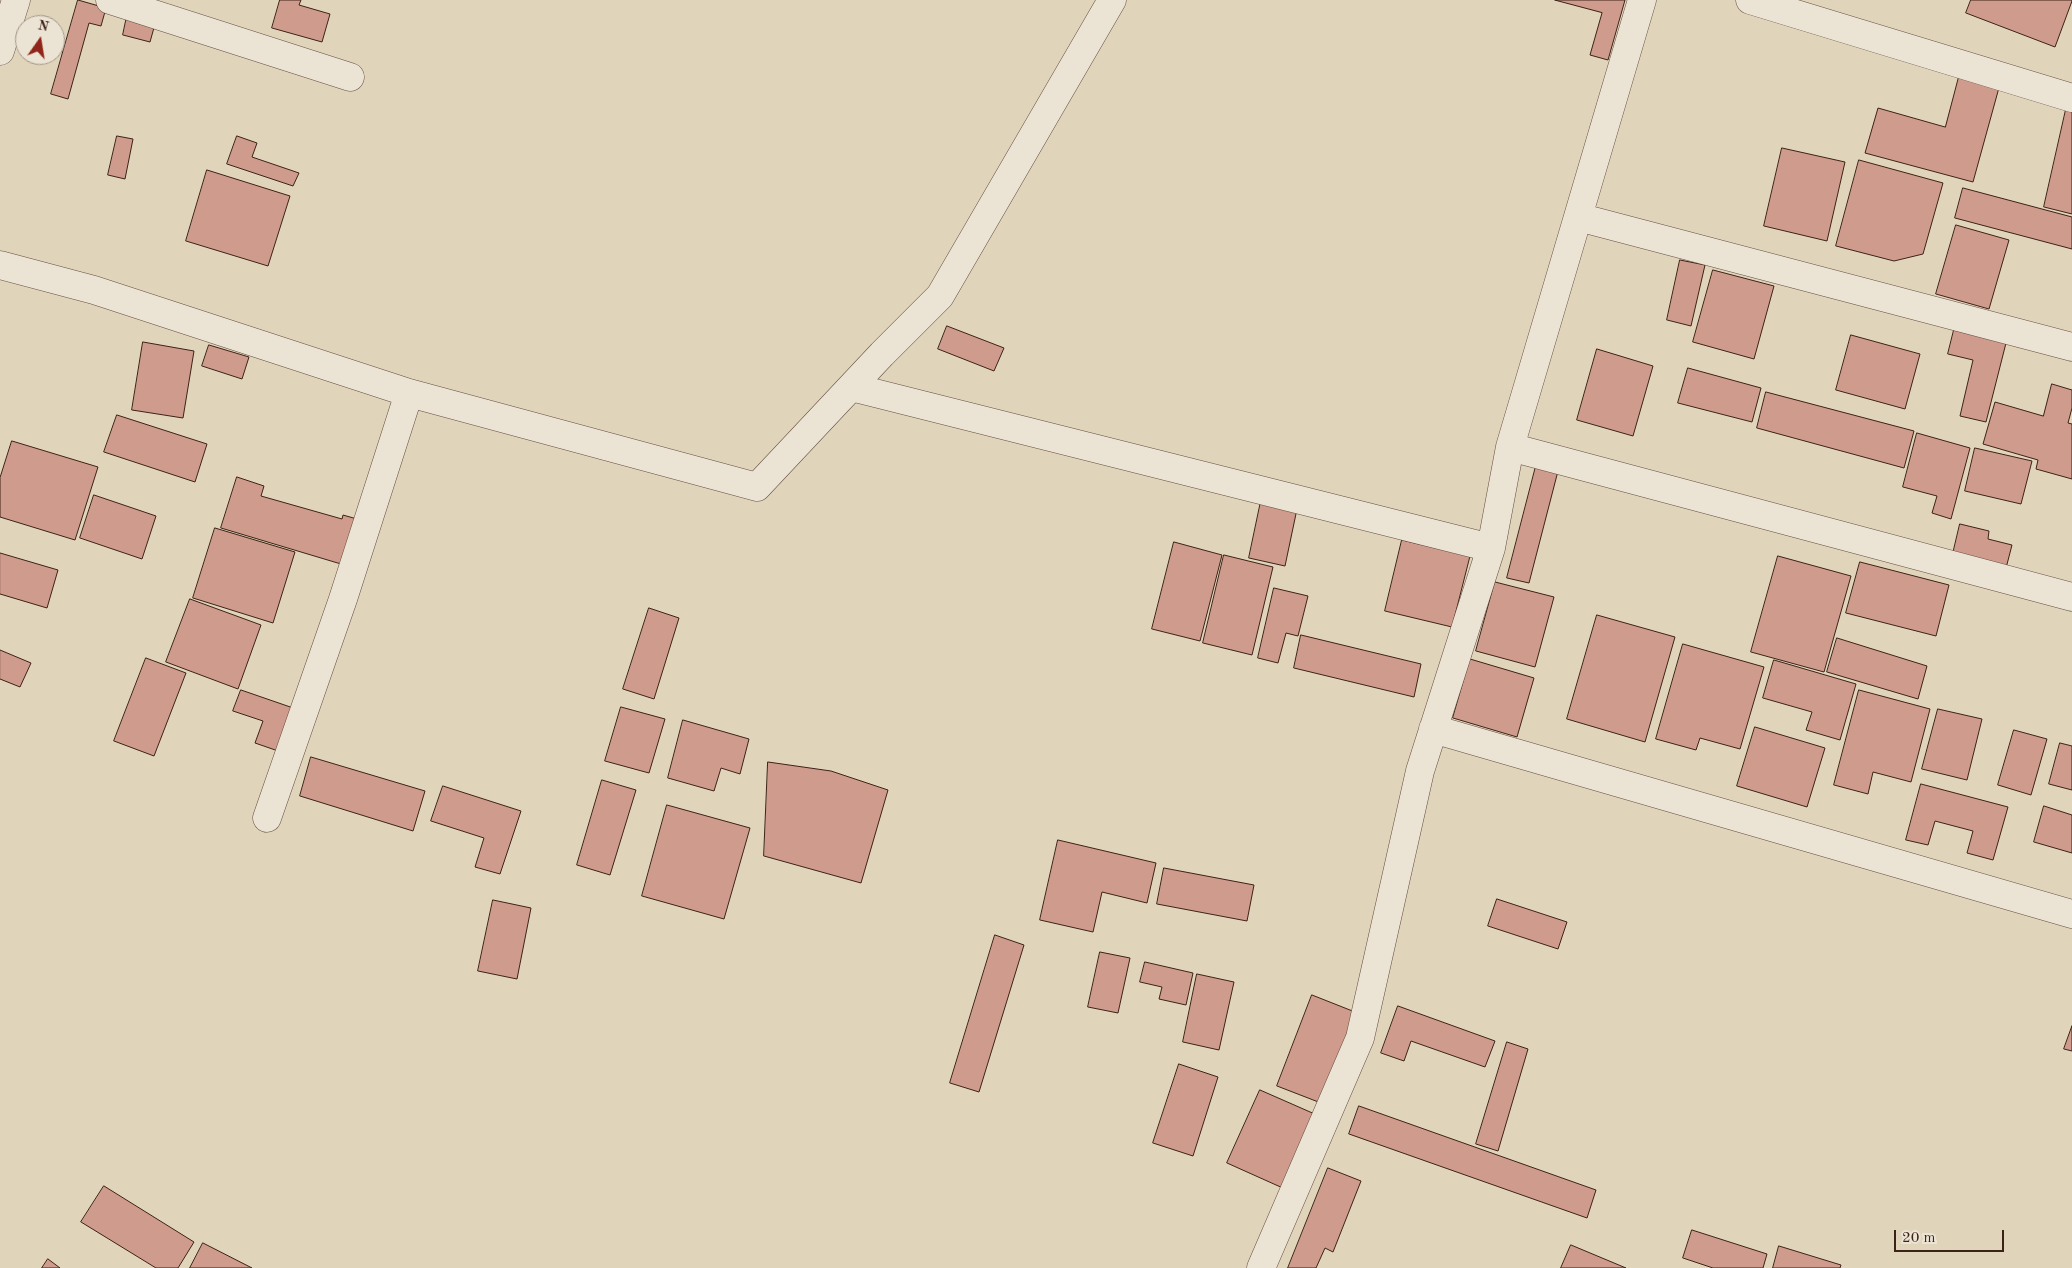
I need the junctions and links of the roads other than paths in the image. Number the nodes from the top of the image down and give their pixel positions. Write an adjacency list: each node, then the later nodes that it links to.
1 (16, 0): 6 (street)
2 (110, 0): 7 (street)
3 (1112, 0): 12 (street)
4 (1642, 0): 9 (street)
5 (1750, 0): 8 (street)
6 (0, 50)
7 (350, 77)
8 (2072, 98)
9 (1578, 217): 11 (street); 14 (street)
10 (0, 265): 13 (street)
11 (2072, 347)
12 (851, 387): 13 (street); 15 (street)
13 (409, 393): 18 (street)
14 (1510, 447): 15 (street); 16 (street)
15 (1491, 548): 17 (street)
16 (2072, 598)
17 (1433, 729): 19 (street); 20 (street)
18 (267, 818)
19 (2072, 914)
20 (1261, 1268)

